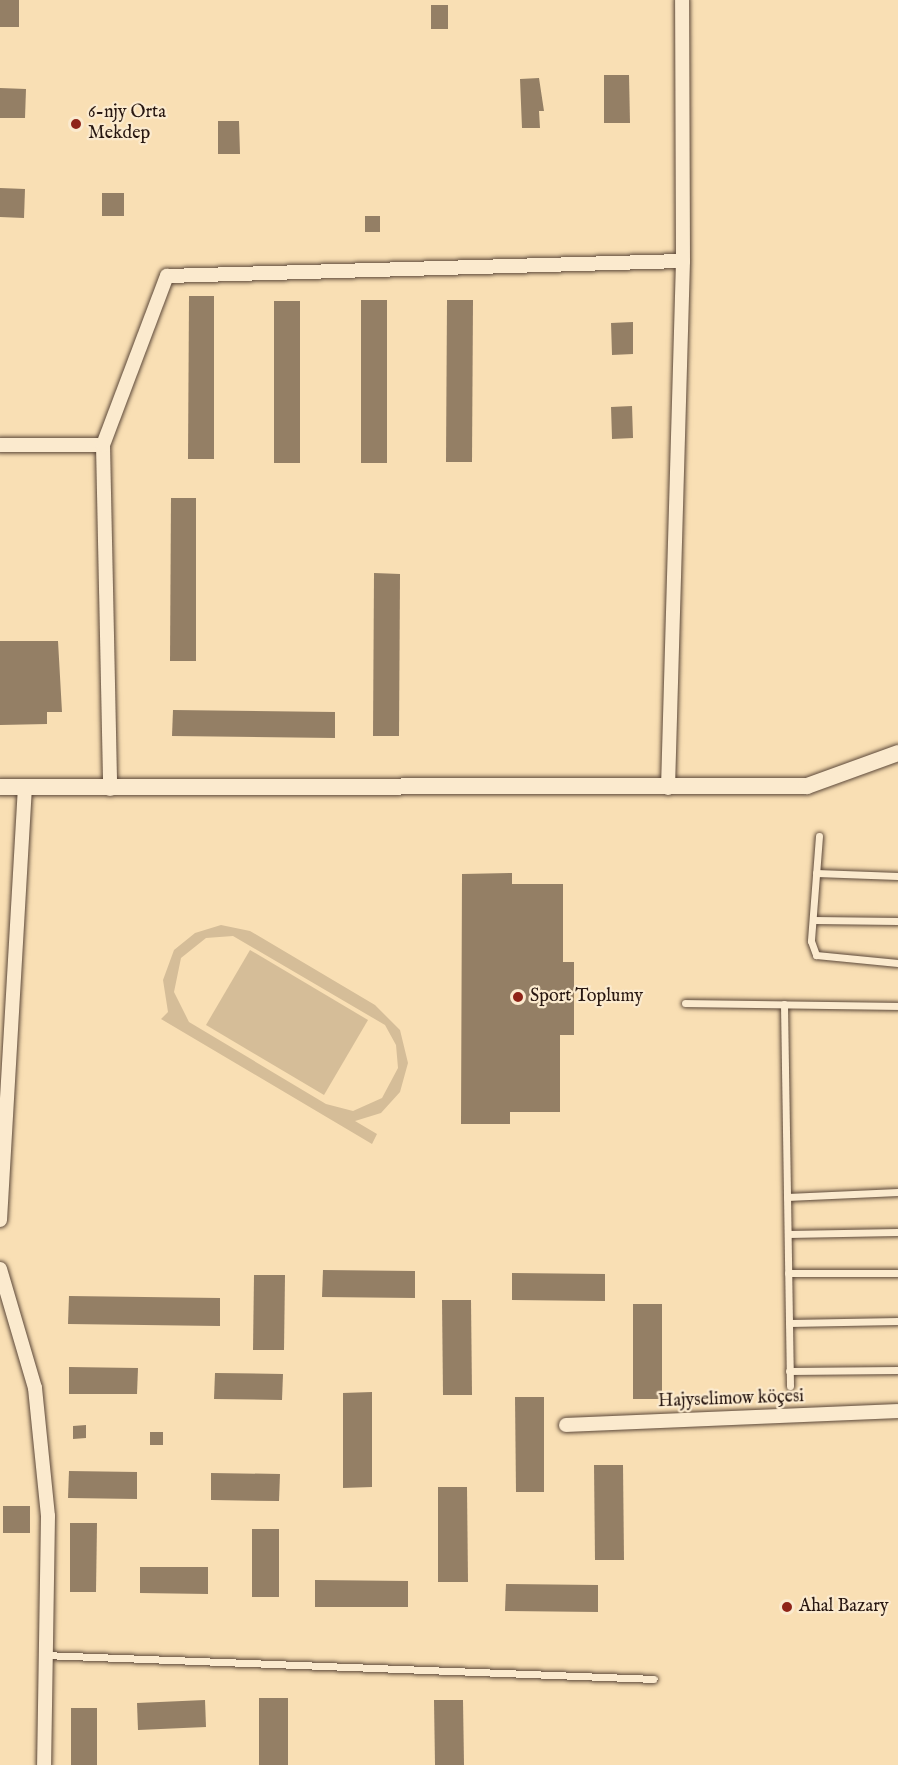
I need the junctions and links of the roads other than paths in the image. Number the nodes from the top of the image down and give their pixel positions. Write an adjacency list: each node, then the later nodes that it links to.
1 (682, 0): 2 (street)
2 (683, 261): 4 (street); 10 (street)
3 (0, 445): 4 (street)
4 (103, 445): 11 (street)
5 (898, 753): 7 (street)
6 (898, 768): 7 (street)
7 (859, 769): 10 (street)
8 (0, 787): 9 (street)
9 (25, 788): 11 (street); 23 (street)
10 (668, 788): 11 (street)
11 (110, 789)
12 (819, 836): 13 (lane)
13 (816, 873): 14 (lane); 15 (lane)
14 (898, 876)
15 (814, 920): 16 (lane); 17 (lane)
16 (898, 921)
17 (898, 963)
18 (685, 1003): 19 (lane)
19 (784, 1004): 20 (lane); 22 (lane)
20 (898, 1006)
21 (898, 1192): 22 (lane)
22 (787, 1197): 25 (lane)
23 (0, 1220)
24 (898, 1232): 25 (lane)
25 (788, 1234): 27 (lane)
26 (0, 1269): 36 (street)
27 (788, 1273): 28 (lane); 30 (lane)
28 (898, 1273)
29 (898, 1321): 30 (lane)
30 (789, 1323): 32 (lane)
31 (898, 1370): 32 (lane)
32 (789, 1371): 33 (lane)
33 (789, 1386)
34 (898, 1411): 35 (street, Hajyselimow köçesi)
35 (566, 1425)
36 (44, 1655): 37 (lane); 38 (street)
37 (654, 1679)
38 (44, 1765)

